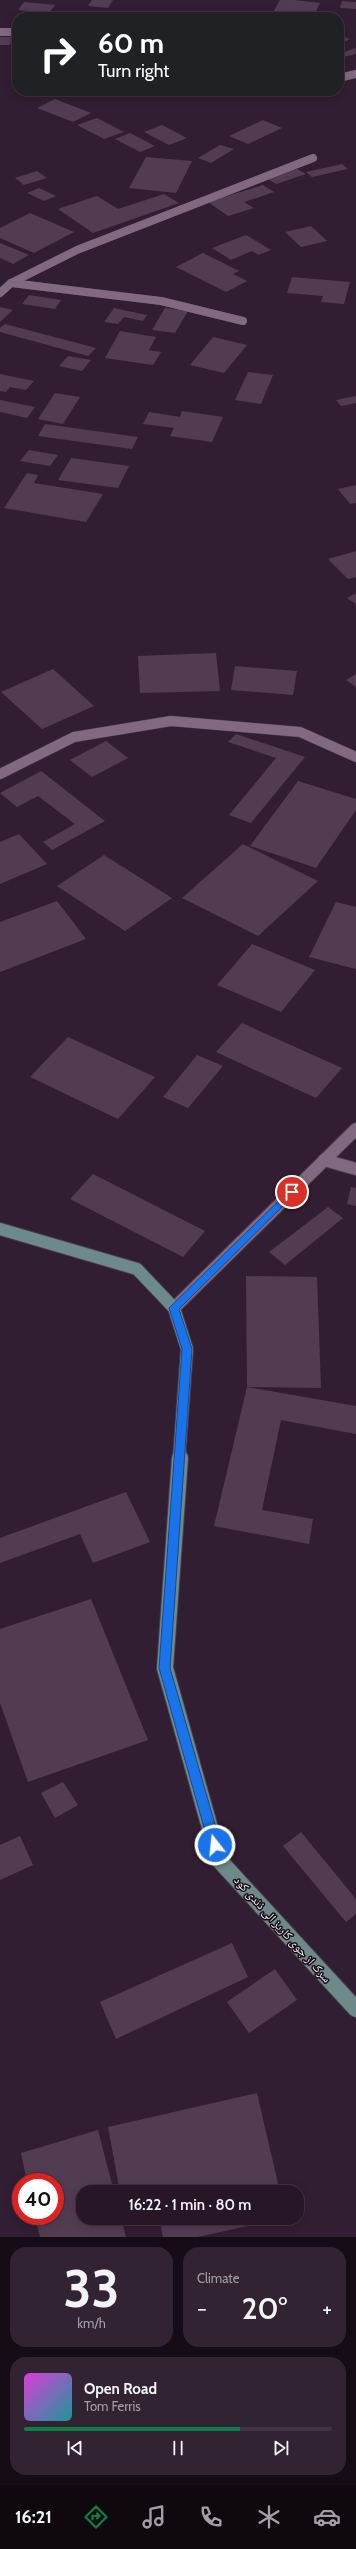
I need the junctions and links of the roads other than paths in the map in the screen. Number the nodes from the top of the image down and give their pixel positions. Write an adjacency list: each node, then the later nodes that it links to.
1 (0, 32): 2 (street)
2 (12, 32)
3 (356, 74): 4 (street)
4 (344, 77)
5 (313, 158): 6 (street)
6 (11, 283): 7 (street); 8 (street)
7 (0, 293)
8 (243, 321)
9 (353, 753): 10 (street)
10 (0, 774)
11 (356, 1129): 12 (street)
12 (324, 1160): 13 (street); 15 (street)
13 (356, 1169)
14 (0, 1229): 15 (street, سرک از جوی کاریز الی ذندی کود)
15 (174, 1308): 16 (street, سرک از جوی کاریز الی ذندی کود)
16 (356, 2009)

